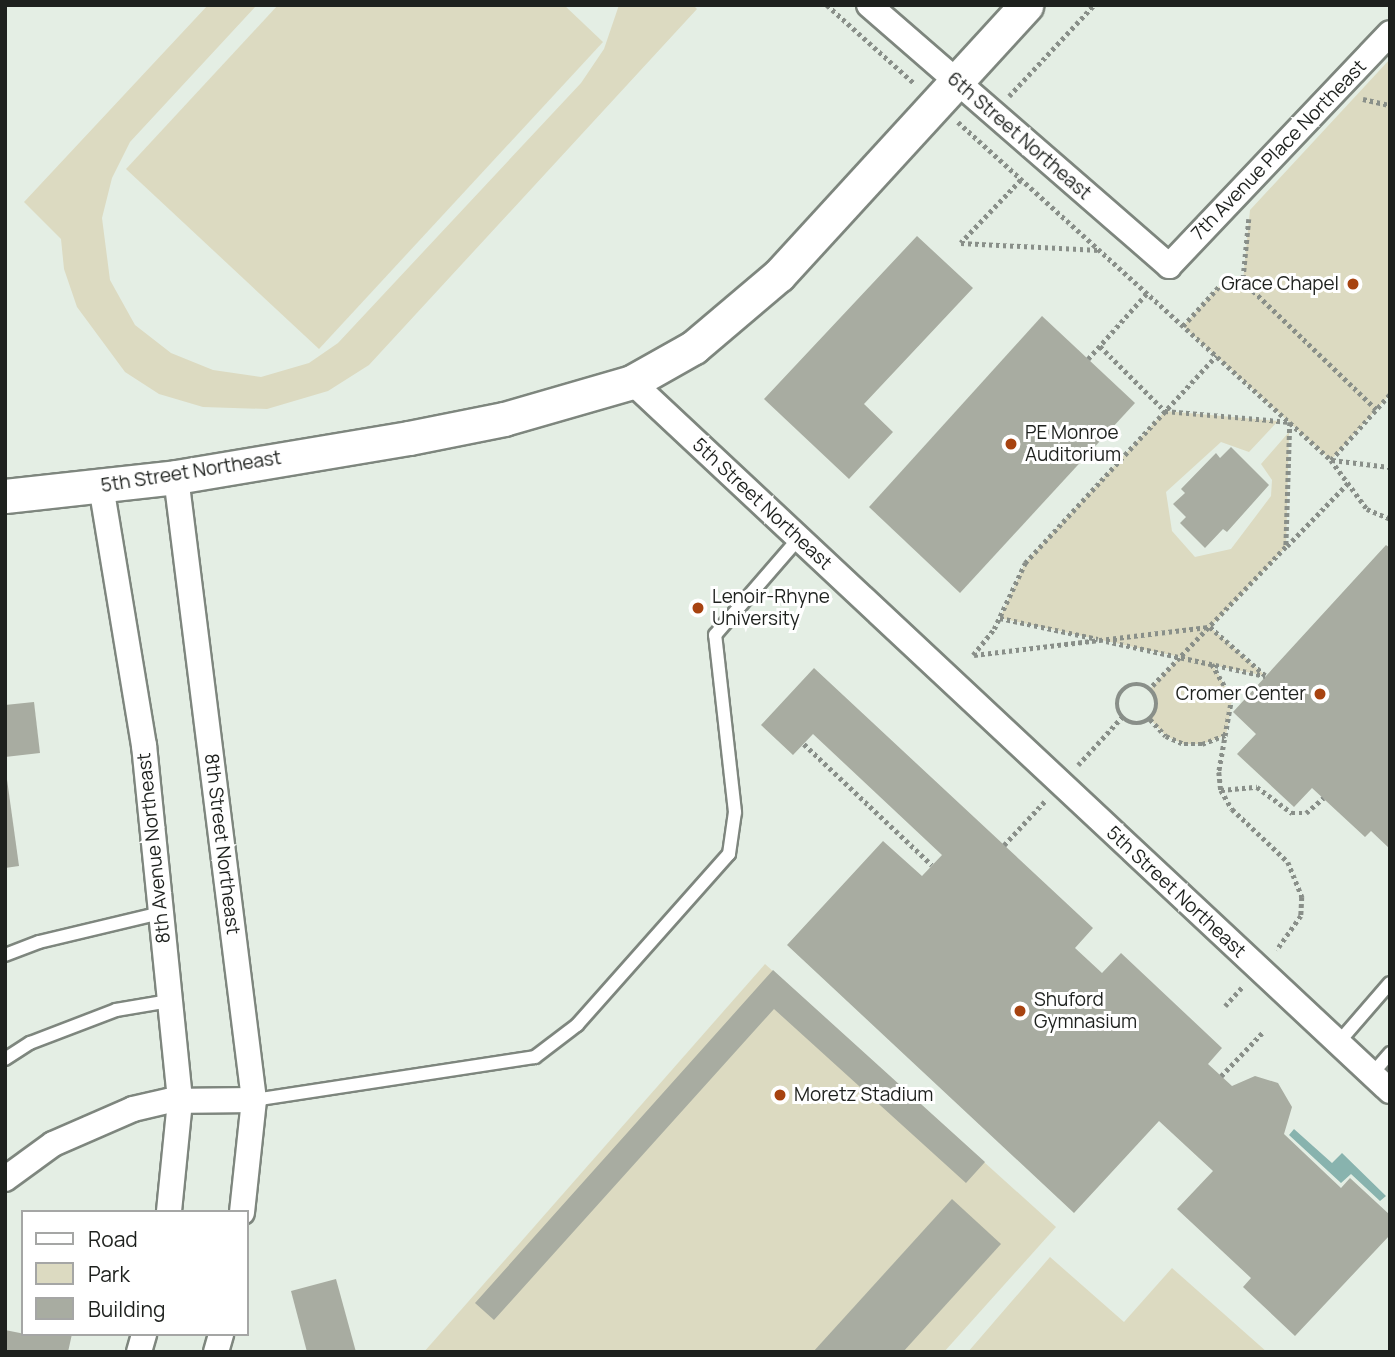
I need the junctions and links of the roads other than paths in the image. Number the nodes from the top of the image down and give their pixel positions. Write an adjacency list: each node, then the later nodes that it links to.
1 (869, 5): 4 (street, 6th Street Northeast)
2 (1026, 5): 4 (street)
3 (1390, 33): 5 (street, 7th Avenue Place Northeast)
4 (947, 92): 5 (street, 6th Street Northeast); 6 (street)
5 (1168, 266)
6 (632, 382): 7 (street, 5th Street Northeast); 10 (street, 5th Street Northeast)
7 (176, 477): 8 (street, 5th Street Northeast); 20 (street, 8th Street Northeast)
8 (101, 486): 9 (street, 5th Street Northeast); 11 (street, 8th Avenue Northeast)
9 (5, 496)
10 (799, 538): 15 (street, 5th Street Northeast); 20 (lane)
11 (161, 913): 12 (lane); 14 (street, 8th Avenue Northeast)
12 (5, 955)
13 (1390, 983): 15 (lane)
14 (169, 1001): 17 (lane); 21 (street, 8th Avenue Northeast)
15 (1338, 1043): 18 (street, 5th Street Northeast)
16 (1390, 1052): 18 (lane)
17 (5, 1059)
18 (1372, 1074): 19 (street, 5th Street Northeast)
19 (1390, 1091)
20 (254, 1100): 21 (street); 24 (street, 8th Street Northeast)
21 (180, 1101): 22 (street); 23 (street, 8th Avenue Northeast)
22 (5, 1179)
23 (169, 1210)
24 (242, 1210)

